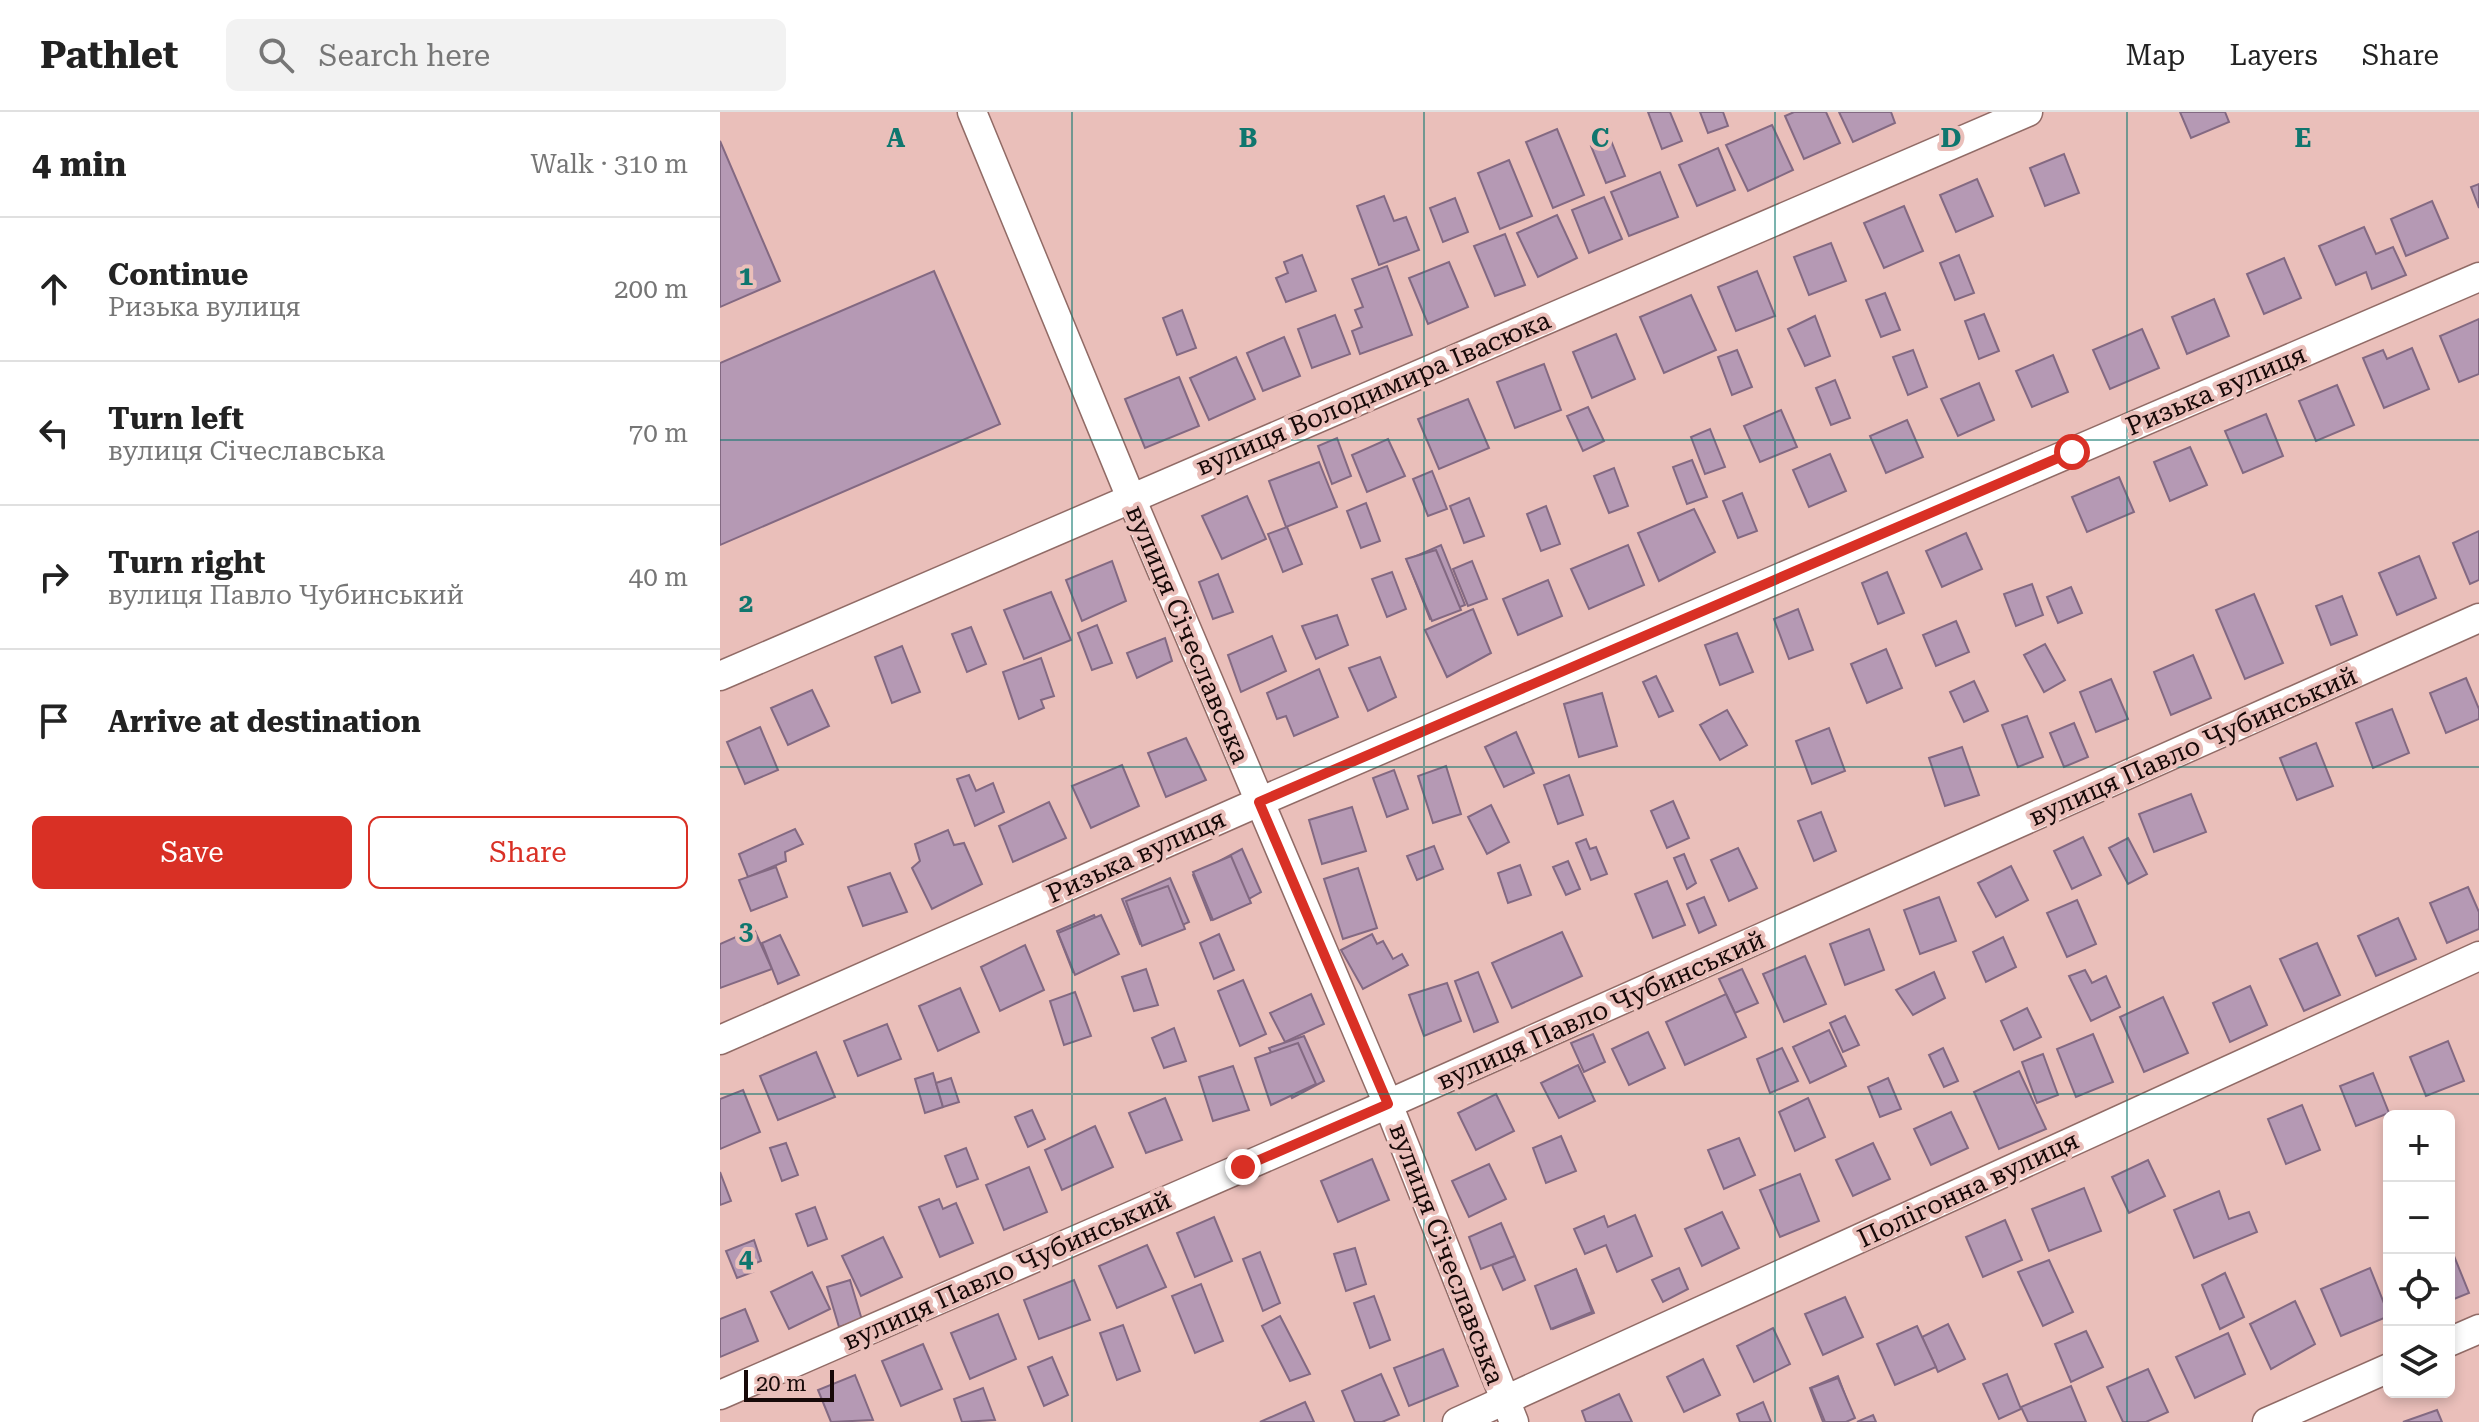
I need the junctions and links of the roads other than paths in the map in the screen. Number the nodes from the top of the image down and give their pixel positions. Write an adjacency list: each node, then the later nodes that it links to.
1 (972, 112): 4 (street, вулиця Січеславська)
2 (2028, 112): 4 (street, вулиця Володимира Івасюка)
3 (2479, 277): 7 (street, Ризька вулиця)
4 (1131, 498): 6 (street, вулиця Володимира Івасюка); 7 (street, вулиця Січеславська)
5 (2479, 618): 10 (street, вулиця Павло Чубинський)
6 (720, 676)
7 (1259, 802): 9 (street, Ризька вулиця); 10 (street, вулиця Січеславська)
8 (2479, 956): 15 (street, Полігонна вулиця)
9 (720, 1040)
10 (1388, 1104): 14 (street, вулиця Павло Чубинський); 15 (street, вулиця Січеславська)
11 (2479, 1329): 12 (street)
12 (2455, 1339)
13 (2383, 1371): 17 (street)
14 (720, 1395)
15 (1509, 1412): 16 (street, Полігонна вулиця)
16 (1457, 1422)
17 (2267, 1422)

